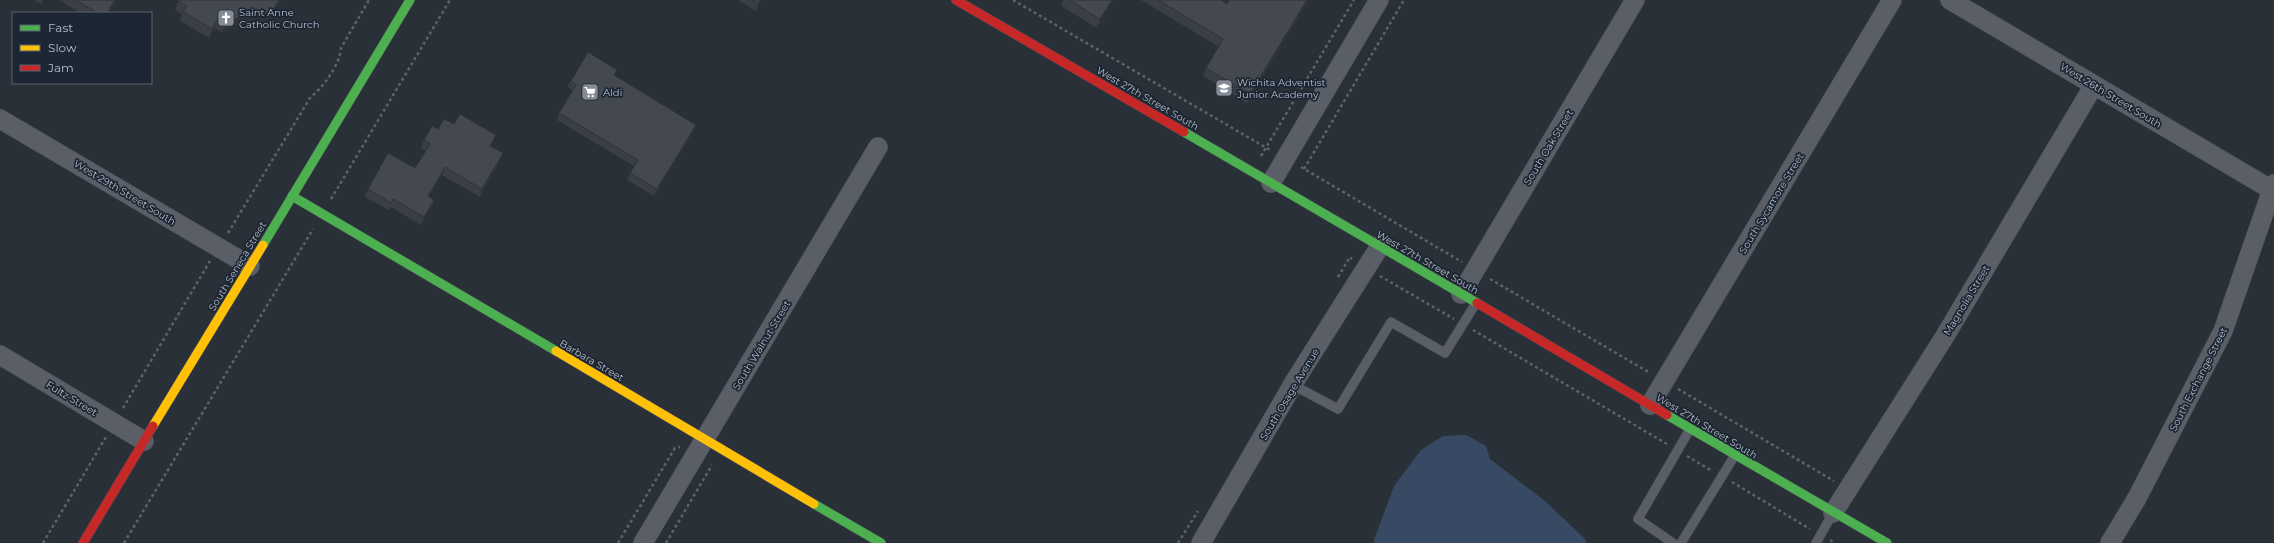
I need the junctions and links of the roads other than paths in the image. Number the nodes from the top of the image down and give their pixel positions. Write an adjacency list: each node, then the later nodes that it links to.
1 (410, 0): 12 (street, South Seneca Street)
2 (956, 0): 10 (street, West 27th Street South)
3 (1379, 0): 10 (street)
4 (1635, 0): 15 (street, South Oak Street)
5 (1892, 0): 18 (street, South Sycamore Street)
6 (1950, 0): 7 (street, West 26th Street South)
7 (2094, 85): 11 (street, West 26th Street South); 23 (street, Magnolia Street)
8 (0, 119): 14 (street, West 29th Street South)
9 (878, 147): 20 (street, South Walnut Street)
10 (1271, 183): 13 (street, West 27th Street South)
11 (2273, 187): 32 (street, South Exchange Street)
12 (292, 196): 14 (street, South Seneca Street); 20 (street, Barbara Street)
13 (1380, 246): 15 (street, West 27th Street South); 17 (street, South Osage Avenue)
14 (250, 266): 21 (street, South Seneca Street)
15 (1469, 298): 17 (lane); 18 (street, West 27th Street South)
16 (0, 355): 21 (street, Fultz Street)
17 (1293, 385): 27 (street, South Osage Avenue)
18 (1650, 405): 19 (street, West 27th Street South)
19 (1690, 429): 22 (street, West 27th Street South); 28 (lane)
20 (705, 439): 25 (street, South Walnut Street); 26 (street, Barbara Street)
21 (144, 441): 24 (street, South Seneca Street)
22 (1735, 456): 23 (street, West 27th Street South); 29 (lane)
23 (1833, 513): 30 (lane); 31 (street, West 27th Street South)
24 (83, 543)
25 (643, 543)
26 (881, 543)
27 (1200, 543)
28 (1673, 543)
29 (1681, 543)
30 (1816, 543)
31 (1887, 543)
32 (2110, 543)

